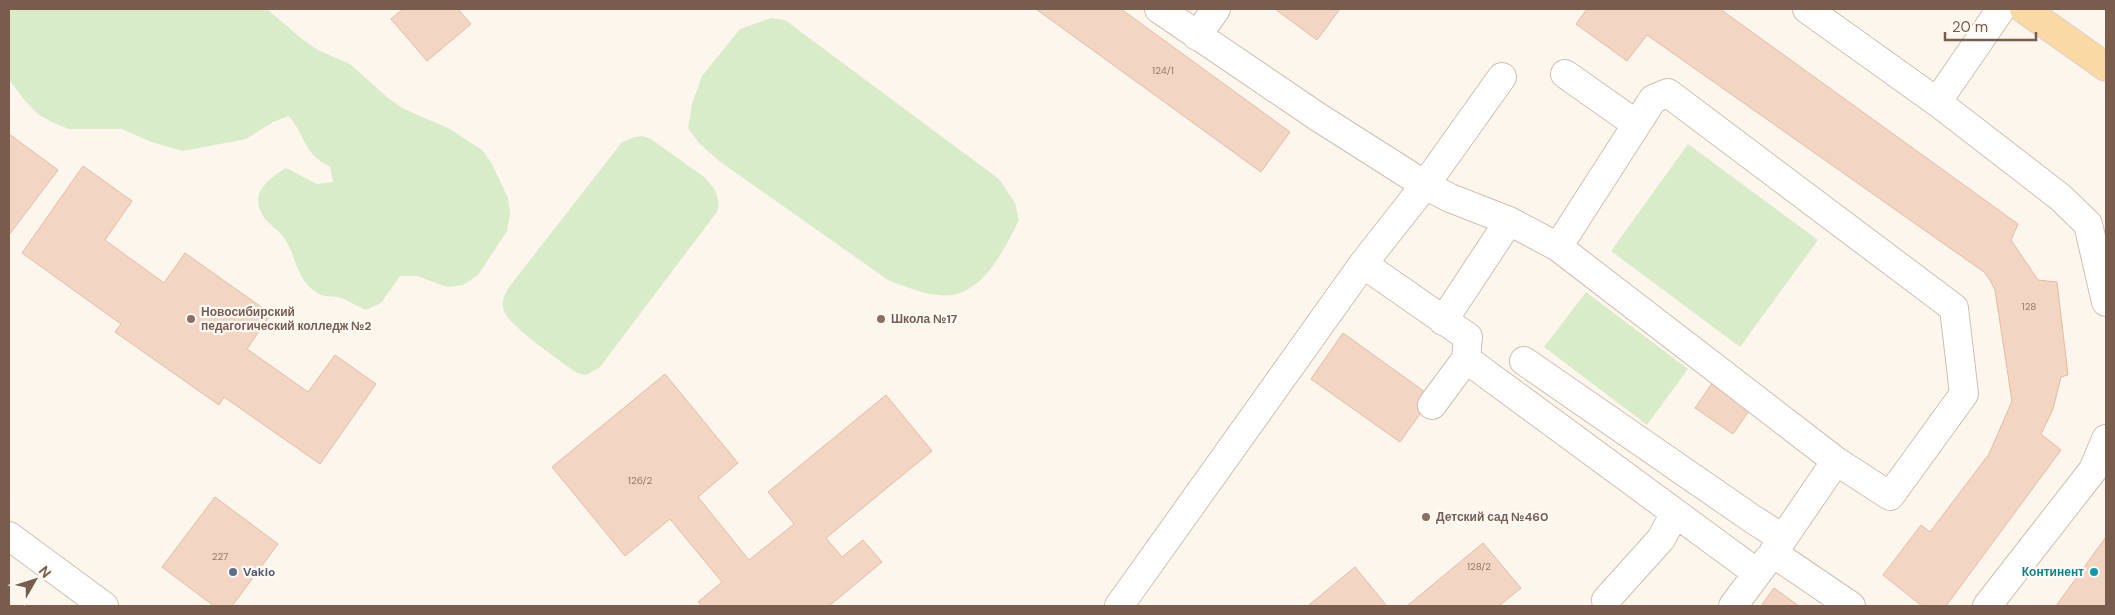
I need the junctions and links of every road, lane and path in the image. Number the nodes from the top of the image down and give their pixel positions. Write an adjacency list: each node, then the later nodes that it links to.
1 (1159, 9): 6 (street)
2 (1216, 9): 6 (street)
3 (1807, 9): 10 (street)
4 (2001, 9): 10 (street)
5 (2024, 9): 7 (main road)
6 (1197, 36): 12 (street)
7 (2106, 67)
8 (1565, 74): 11 (street)
9 (1502, 77): 12 (street)
10 (1937, 102): 16 (street)
11 (1636, 124): 14 (street); 22 (street)
12 (1425, 185): 13 (street); 15 (street)
13 (1510, 221): 14 (street); 17 (street)
14 (1558, 247): 22 (street)
15 (1363, 264): 17 (street); 28 (street)
16 (2106, 302)
17 (1443, 321): 18 (street)
18 (1466, 359): 20 (street); 23 (street)
19 (1524, 361): 25 (street)
20 (1432, 405)
21 (2106, 438): 31 (street)
22 (1836, 461): 25 (street)
23 (1675, 513): 25 (street); 26 (street)
24 (9, 536): 27 (street)
25 (1771, 555): 29 (street); 30 (street)
26 (1606, 600)
27 (104, 606)
28 (1119, 606)
29 (1733, 606)
30 (1851, 606)
31 (1988, 606)

